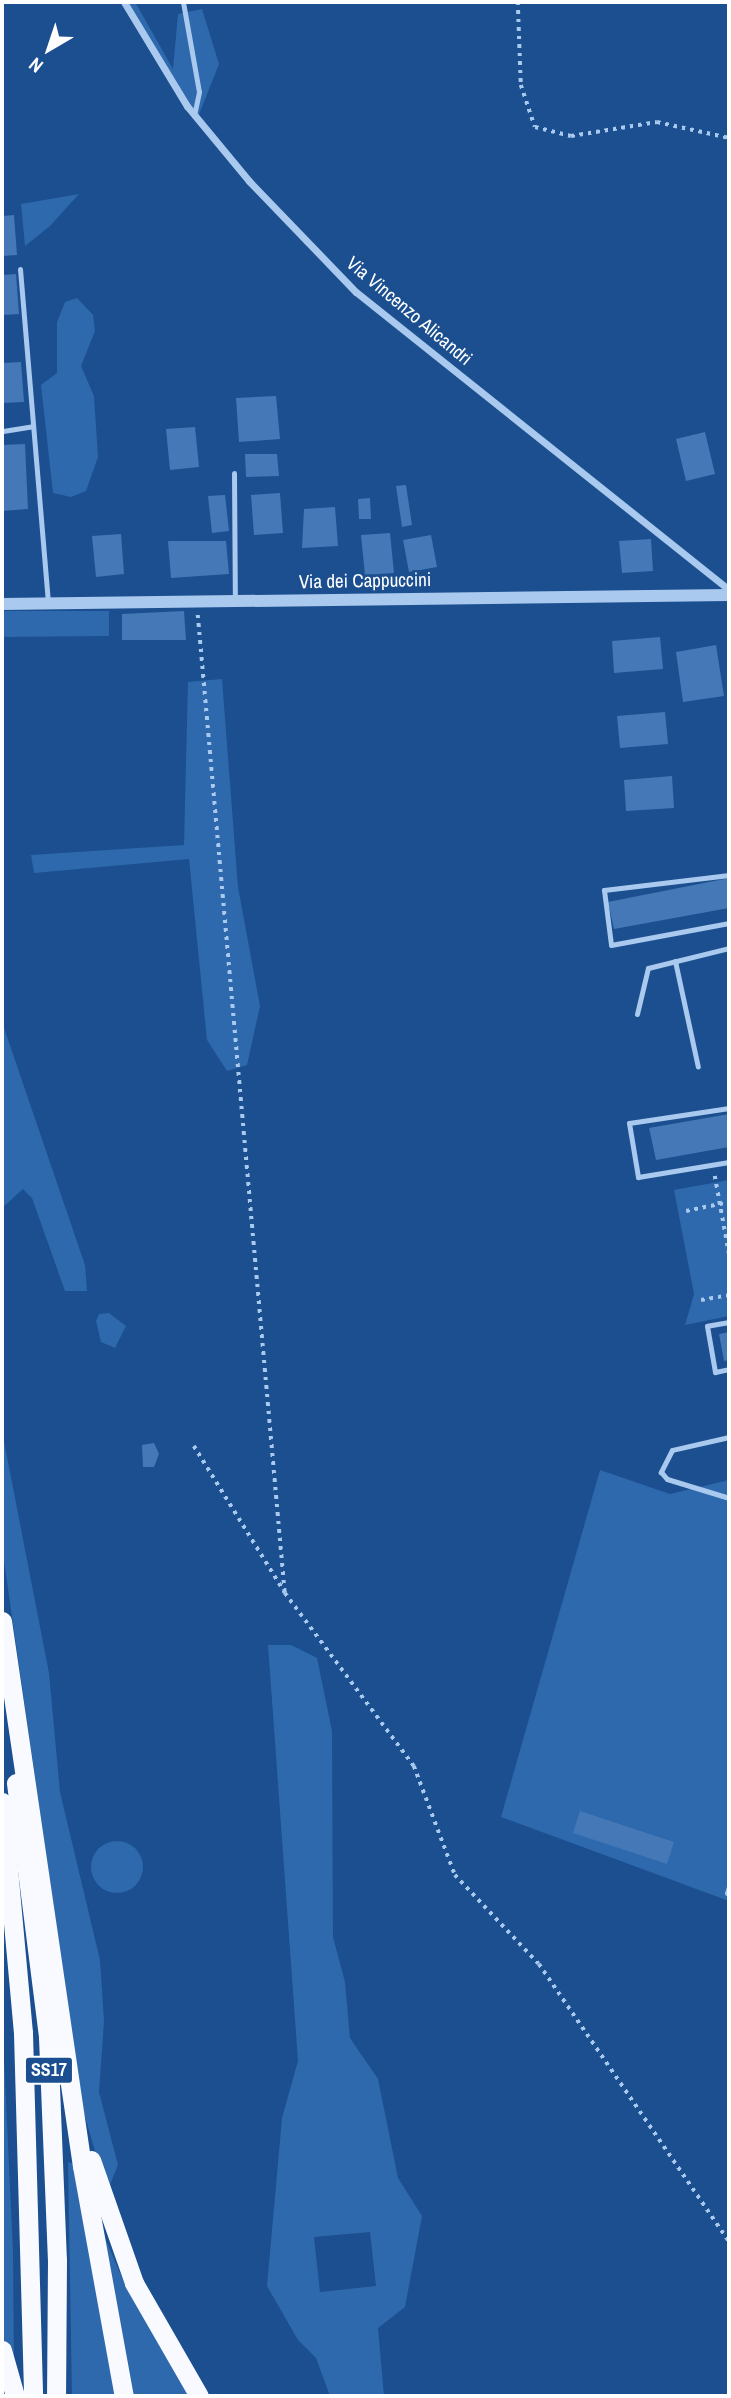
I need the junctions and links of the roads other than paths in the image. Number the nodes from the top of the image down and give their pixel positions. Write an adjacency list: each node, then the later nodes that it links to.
1 (124, 2): 3 (street, Via Vincenzo Alicandri)
2 (183, 2): 3 (lane)
3 (194, 115): 8 (street, Via Vincenzo Alicandri)
4 (20, 269): 5 (lane)
5 (33, 426): 6 (lane); 11 (lane)
6 (3, 431)
7 (234, 472): 9 (lane)
8 (729, 592): 9 (street, Via dei Cappuccini)
9 (235, 602): 11 (street, Via dei Cappuccini)
10 (2, 604): 11 (street, Via dei Cappuccini)
11 (48, 604)
12 (729, 874): 13 (lane)
13 (729, 923)
14 (729, 948): 15 (lane)
15 (675, 961): 16 (lane); 17 (lane)
16 (637, 1014)
17 (698, 1067)
18 (729, 1108): 19 (lane)
19 (729, 1163)
20 (729, 1322): 21 (lane)
21 (729, 1369)
22 (729, 1437): 23 (lane)
23 (729, 1499)
24 (2, 1620): 27 (highway)
25 (2, 1692): 31 (highway, SS17)
26 (2, 1802): 30 (highway, SS17)
27 (74, 2104): 32 (highway); 33 (highway)
28 (2, 2350): 29 (highway)
29 (15, 2396)
30 (33, 2396)
31 (56, 2396)
32 (124, 2396)
33 (199, 2396)

